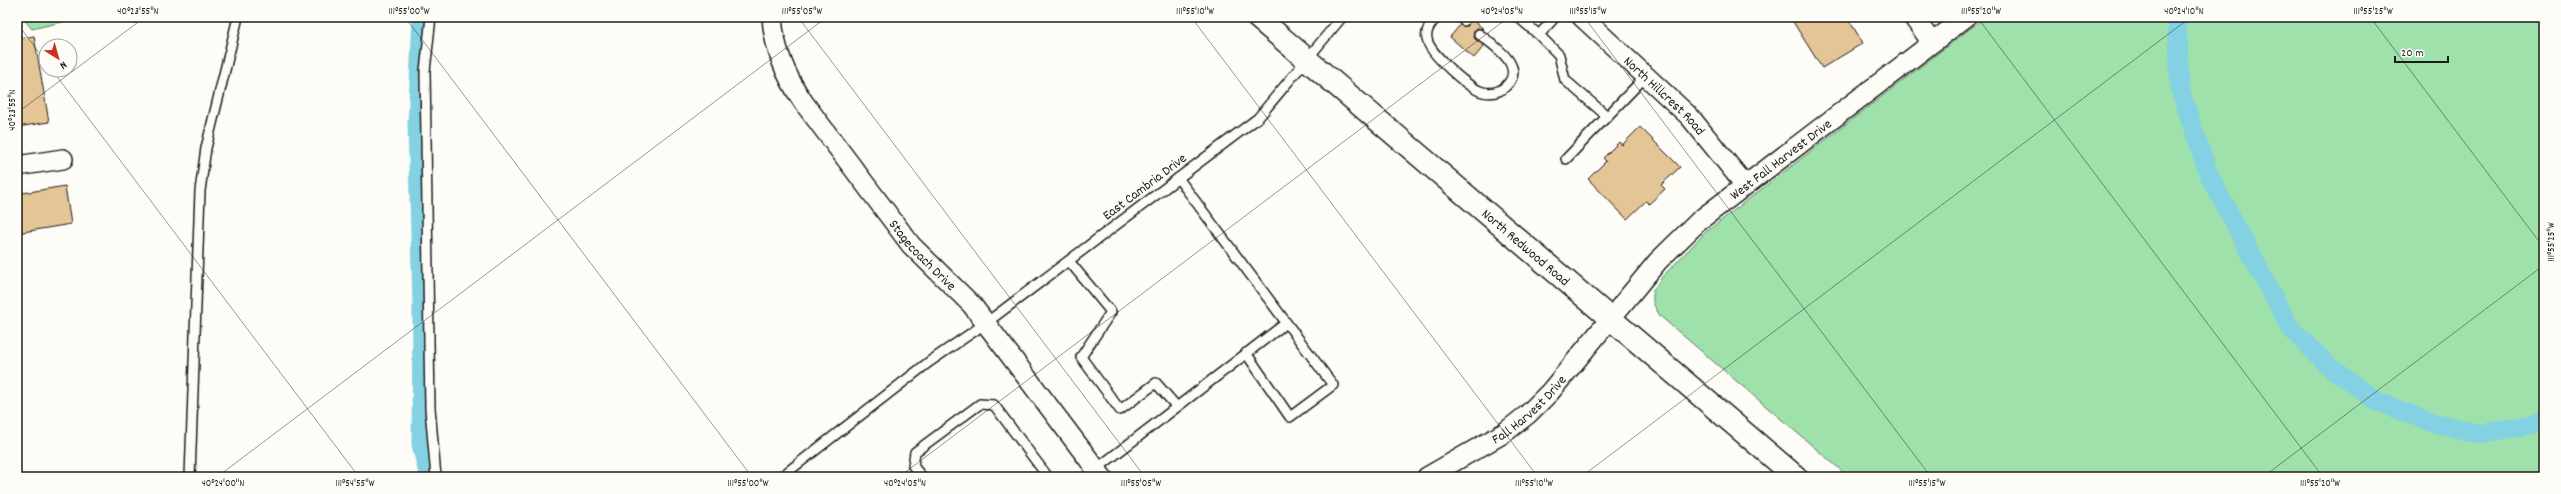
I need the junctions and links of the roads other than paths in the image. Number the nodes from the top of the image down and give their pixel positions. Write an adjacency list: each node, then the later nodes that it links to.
1 (238, 17): 30 (lane)
2 (431, 17): 31 (lane)
3 (772, 17): 25 (street, Stagecoach Drive)
4 (1257, 17): 15 (main road, North Redwood Road)
5 (1342, 17): 15 (lane, East Cambria Drive)
6 (1436, 17): 12 (lane)
7 (1518, 17): 13 (lane)
8 (1555, 17): 13 (lane)
9 (1582, 17): 16 (street, North Hillcrest Road)
10 (1913, 17): 14 (street)
11 (1966, 17): 24 (street, West Fall Harvest Drive)
12 (1479, 34)
13 (1539, 35): 17 (lane)
14 (1928, 37)
15 (1308, 60): 21 (lane, East Cambria Drive); 24 (main road, North Redwood Road)
16 (1646, 76): 17 (lane); 22 (street, North Hillcrest Road)
17 (1607, 116): 19 (lane)
18 (63, 159): 20 (street)
19 (1566, 159)
20 (17, 166)
21 (1178, 178): 23 (lane, East Cambria Drive); 26 (lane)
22 (1741, 180)
23 (1069, 261): 25 (lane, East Cambria Drive); 28 (lane)
24 (1611, 319): 35 (street, Fall Harvest Drive); 36 (main road, North Redwood Road)
25 (986, 323): 29 (street, Stagecoach Drive); 32 (lane, East Cambria Drive)
26 (1286, 323): 27 (lane); 27 (lane)
27 (1246, 353): 28 (lane)
28 (1177, 407): 29 (lane)
29 (1095, 474)
30 (190, 477)
31 (436, 477)
32 (781, 477)
33 (922, 477): 34 (lane)
34 (1048, 477)
35 (1427, 477)
36 (1796, 477)

